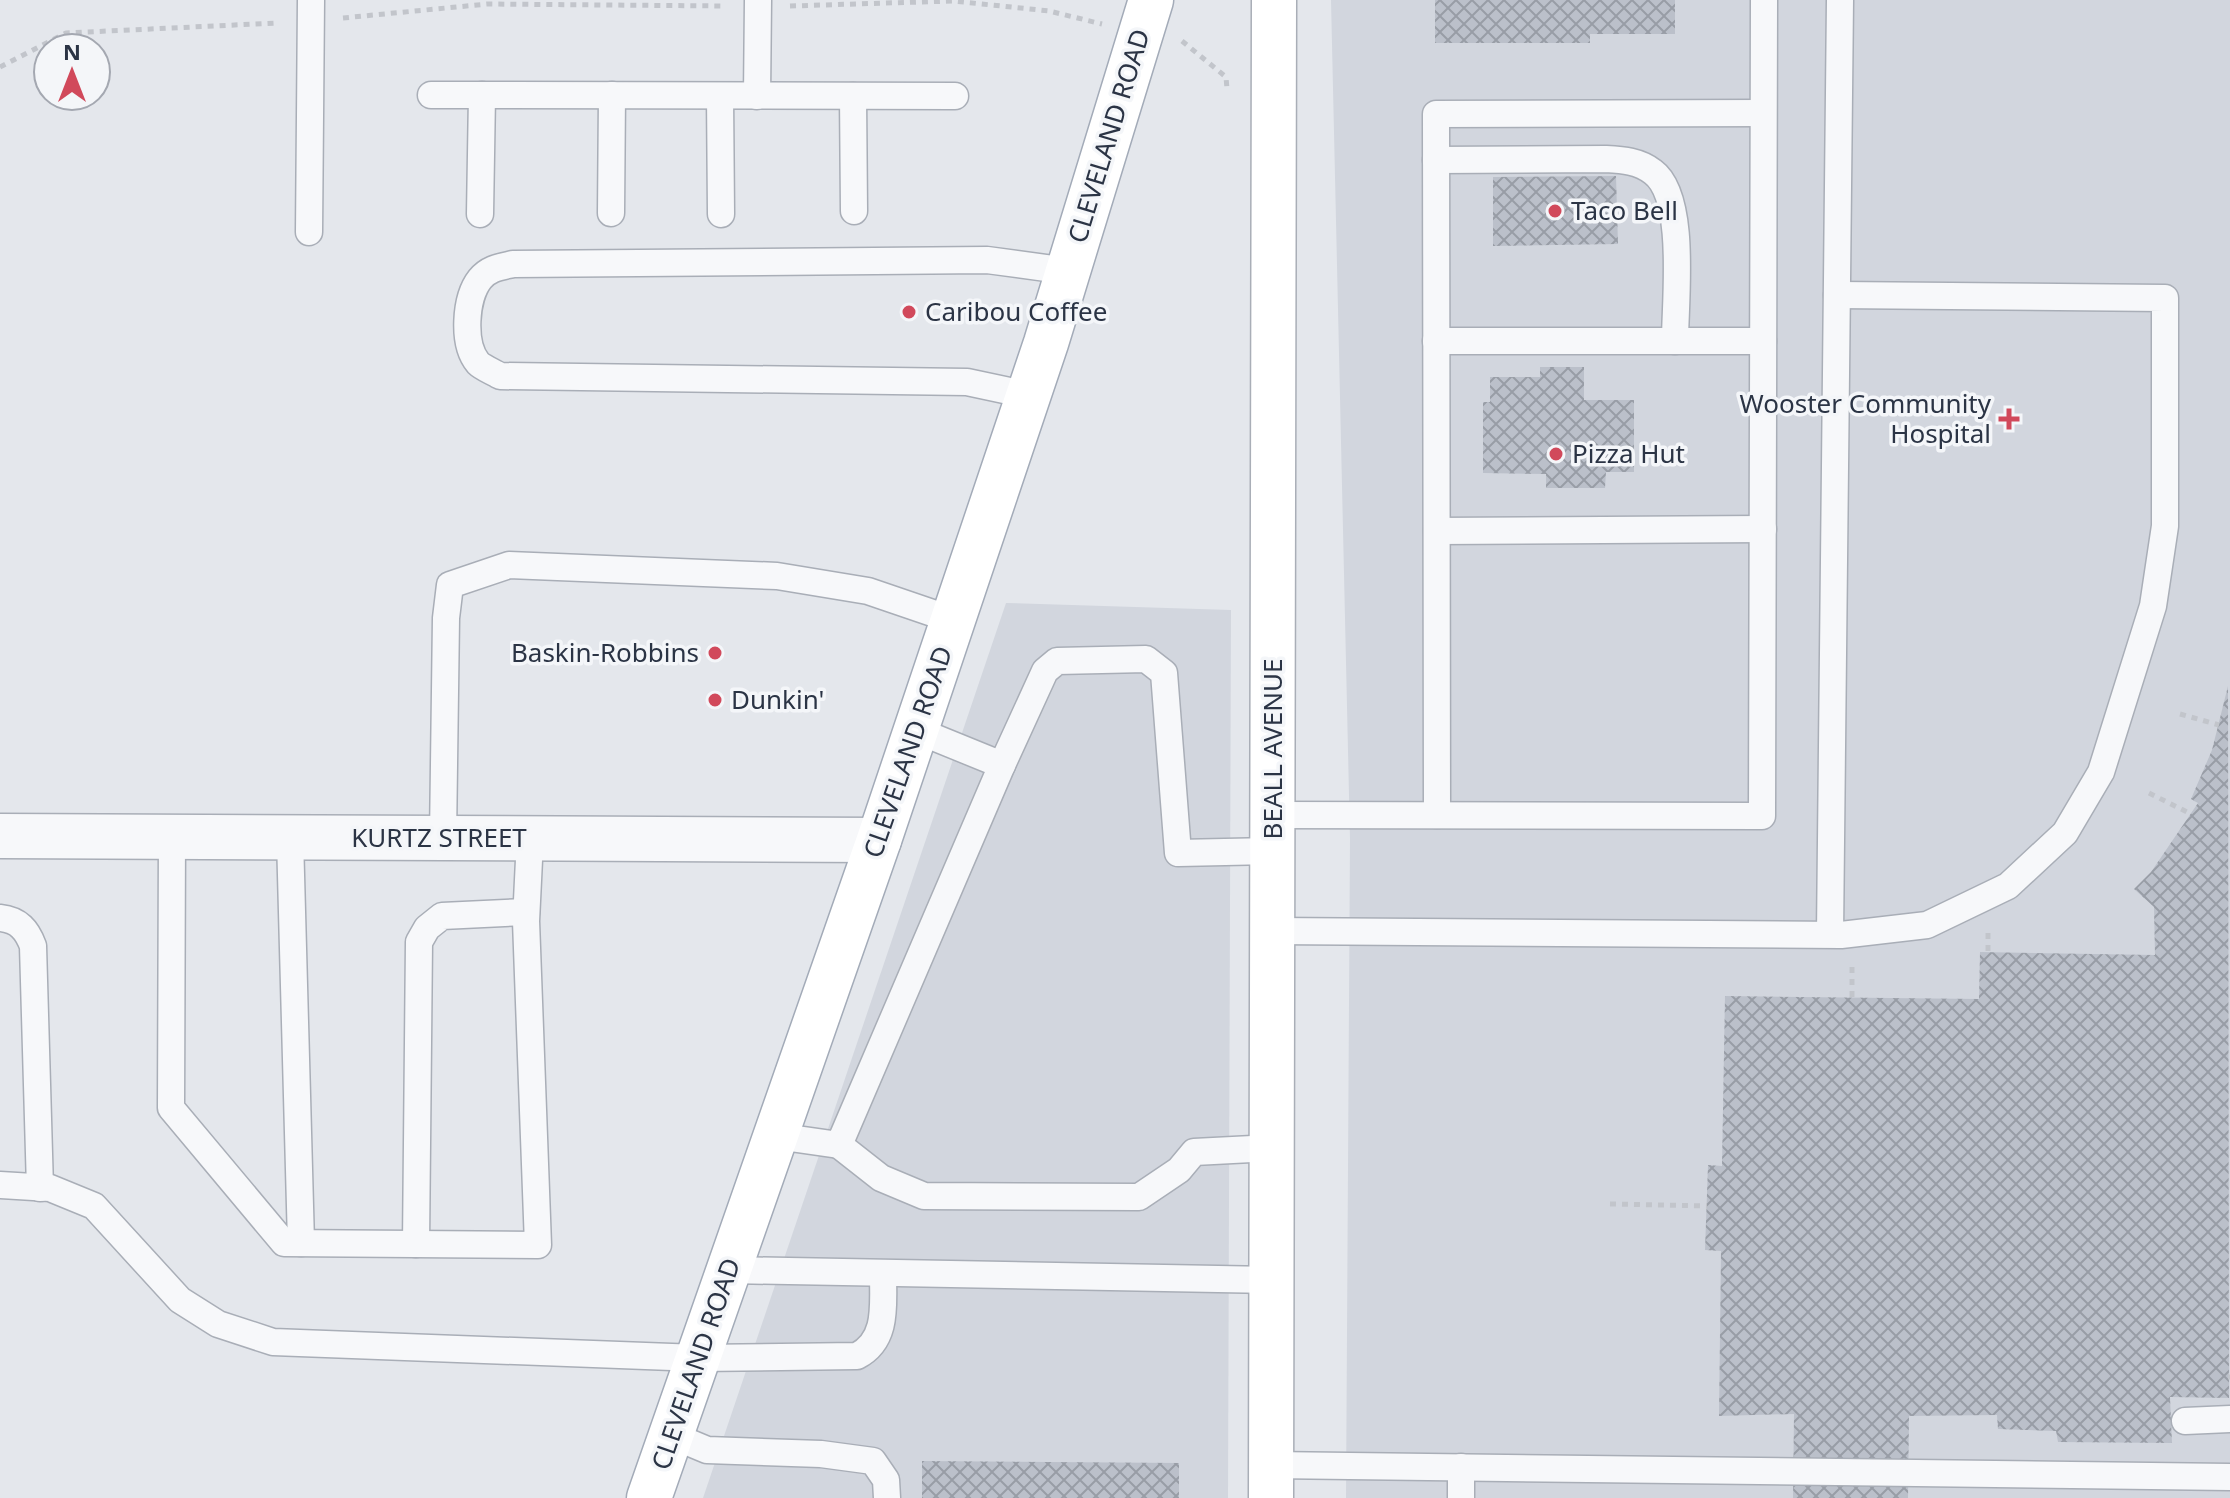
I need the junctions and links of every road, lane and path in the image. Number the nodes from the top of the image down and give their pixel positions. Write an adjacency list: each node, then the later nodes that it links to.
1 (1274, 0): 39 (main road, BEALL AVENUE)
2 (1764, 0): 16 (lane)
3 (1840, 0): 24 (lane)
4 (758, 3): 5 (path); 6 (path); 13 (lane)
5 (311, 11): 7 (path); 22 (lane)
6 (1146, 17): 8 (path); 23 (main road, CLEVELAND ROAD)
7 (0, 67)
8 (1227, 91)
9 (431, 95): 10 (lane)
10 (482, 95): 11 (lane); 20 (lane)
11 (612, 95): 12 (lane); 19 (lane)
12 (720, 96): 13 (lane); 21 (lane)
13 (757, 96): 14 (lane)
14 (853, 96): 15 (lane); 18 (lane)
15 (955, 96)
16 (1763, 113): 17 (lane); 27 (lane)
17 (1436, 160): 25 (lane); 26 (lane)
18 (854, 211)
19 (611, 213)
20 (480, 214)
21 (721, 214)
22 (309, 232)
23 (1068, 271): 28 (main road, CLEVELAND ROAD); 28 (lane)
24 (1837, 295): 50 (lane); 50 (lane)
25 (1436, 341): 26 (lane); 30 (lane)
26 (1675, 341): 27 (lane)
27 (1763, 341): 29 (lane)
28 (1028, 395): 31 (main road, CLEVELAND ROAD)
29 (1763, 529): 30 (lane); 38 (lane)
30 (1437, 531): 38 (lane)
31 (953, 620): 34 (main road, CLEVELAND ROAD); 43 (lane)
32 (2180, 714): 33 (path)
33 (2219, 725)
34 (916, 730): 35 (lane); 45 (main road, CLEVELAND ROAD)
35 (1002, 765): 39 (lane); 55 (lane)
36 (2149, 793): 37 (path)
37 (2191, 814)
38 (1437, 815): 39 (lane)
39 (1273, 833): 49 (main road, BEALL AVENUE)
40 (0, 836): 41 (street, KURTZ STREET)
41 (172, 837): 42 (street, KURTZ STREET); 61 (lane)
42 (290, 838): 43 (street, KURTZ STREET); 61 (lane)
43 (443, 838): 44 (street, KURTZ STREET)
44 (530, 839): 45 (street, KURTZ STREET); 46 (lane)
45 (879, 840): 54 (main road, CLEVELAND ROAD)
46 (526, 912): 62 (lane); 62 (lane)
47 (0, 918): 58 (lane)
48 (1988, 929): 51 (path)
49 (1272, 931): 50 (lane); 56 (main road, BEALL AVENUE)
50 (1830, 934)
51 (1988, 952)
52 (1852, 961): 53 (path)
53 (1852, 998)
54 (776, 1136): 55 (lane); 63 (main road, CLEVELAND ROAD)
55 (839, 1145): 56 (lane)
56 (1272, 1148): 65 (main road, BEALL AVENUE)
57 (0, 1185): 58 (lane)
58 (40, 1188): 66 (lane)
59 (1610, 1204): 60 (path)
60 (1707, 1206)
61 (301, 1243): 62 (lane)
62 (416, 1244)
63 (729, 1270): 64 (lane); 66 (main road, CLEVELAND ROAD)
64 (883, 1275): 65 (lane); 66 (lane)
65 (1272, 1280): 72 (main road, BEALL AVENUE)
66 (698, 1358): 69 (main road, CLEVELAND ROAD)
67 (2230, 1419): 68 (lane)
68 (2185, 1421)
69 (671, 1435): 73 (main road, CLEVELAND ROAD); 74 (lane)
70 (1461, 1467): 71 (lane); 72 (lane); 75 (lane)
71 (2230, 1477)
72 (1271, 1481)
73 (649, 1498)
74 (887, 1498)
75 (1461, 1498)

